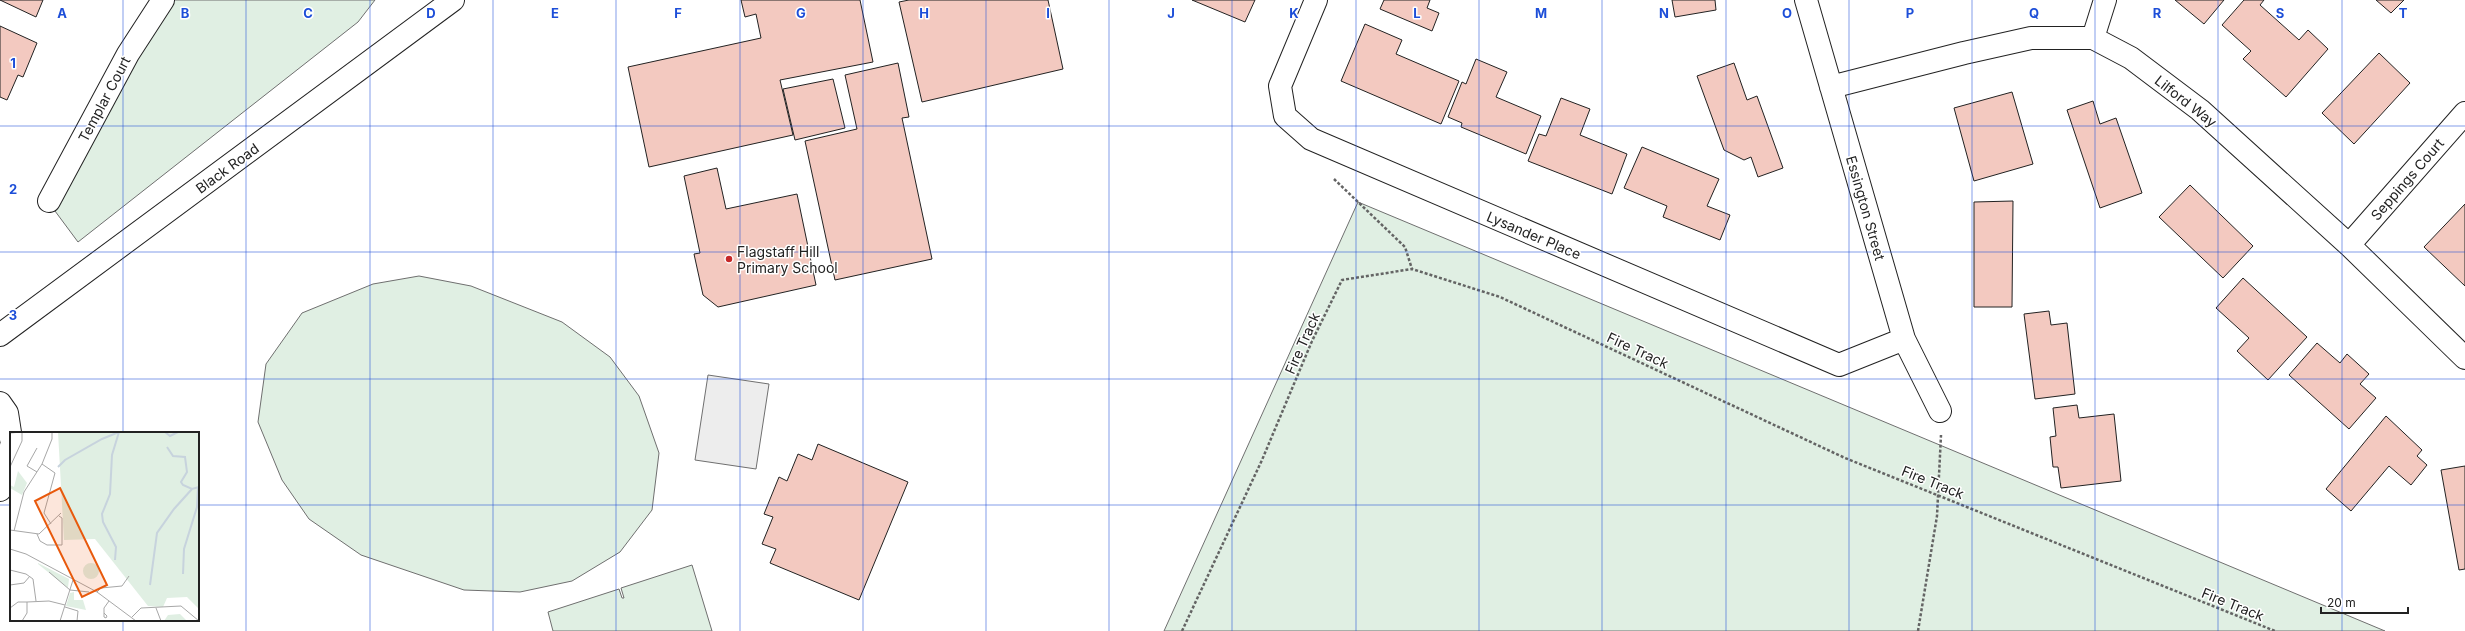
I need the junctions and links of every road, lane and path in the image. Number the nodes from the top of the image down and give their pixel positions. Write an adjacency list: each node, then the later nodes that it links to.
1 (163, 0): 10 (street, Templar Court)
2 (453, 0): 13 (street, Black Road)
3 (1316, 0): 14 (street, Lysander Place)
4 (1806, 0): 7 (street, Essington Street)
5 (2105, 0): 6 (street)
6 (2093, 38): 7 (street, Lilford Way); 11 (street, Lilford Way)
7 (1831, 87): 14 (street, Essington Street)
8 (2465, 113): 11 (street, Seppings Court)
9 (1332, 176): 12 (path)
10 (49, 201)
11 (2349, 245): 15 (street, Lilford Way)
12 (1412, 269): 21 (path, Fire Track); 22 (path, Fire Track)
13 (0, 335)
14 (1904, 338): 17 (street, Essington Street)
15 (2465, 358)
16 (0, 403): 18 (street)
17 (1940, 411): 21 (path)
18 (10, 432)
19 (10, 450): 20 (street)
20 (0, 490)
21 (1938, 495): 23 (path); 24 (path, Fire Track)
22 (1182, 631)
23 (1918, 631)
24 (2274, 631)

